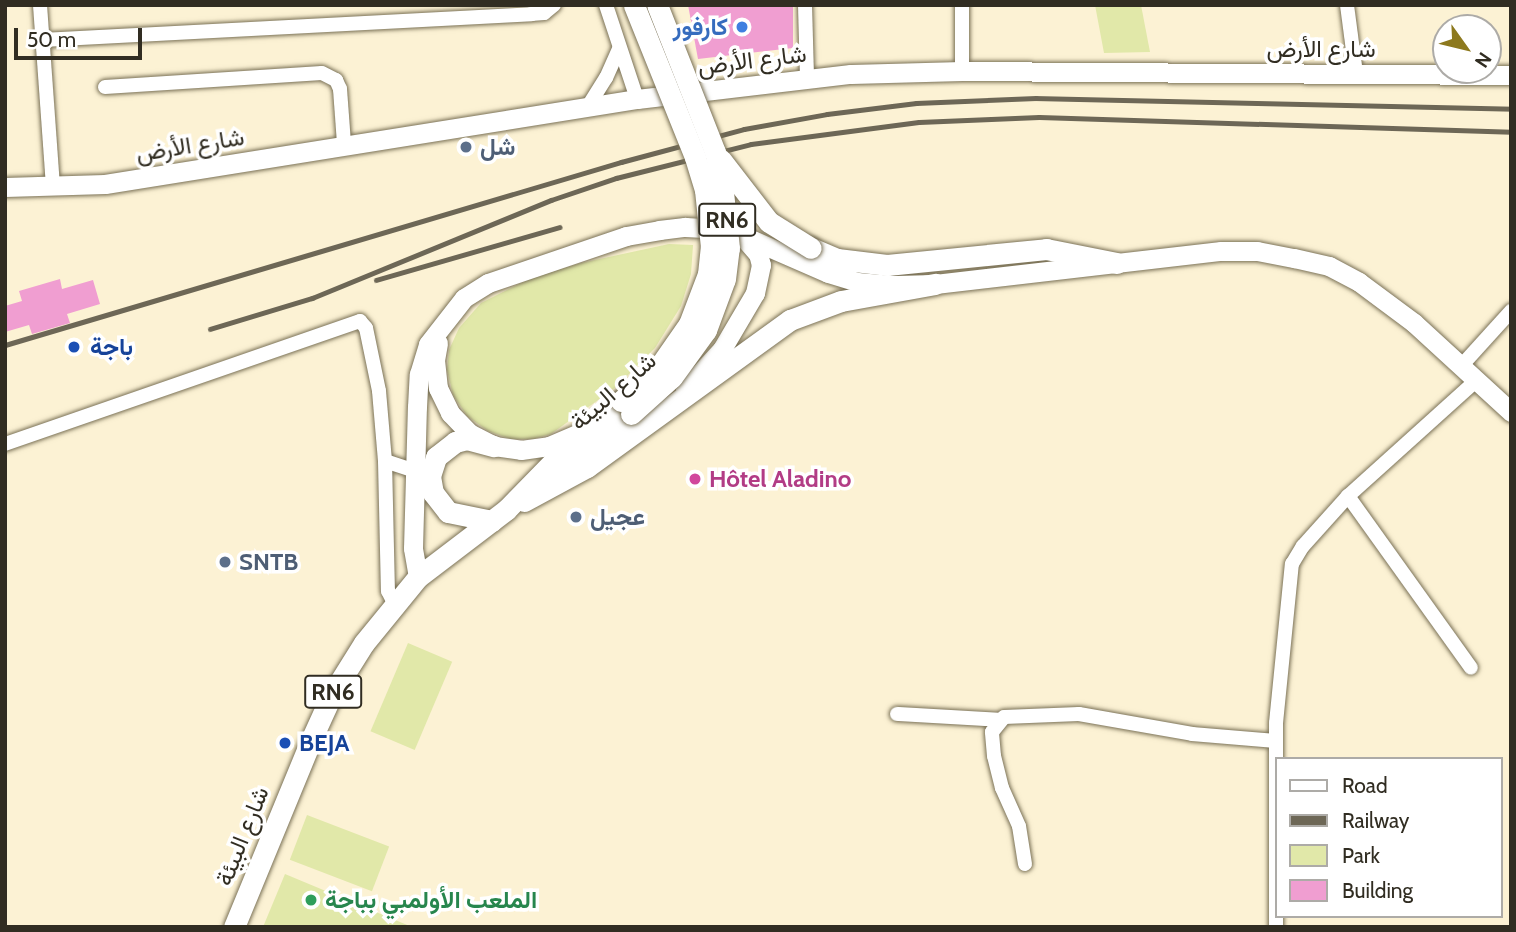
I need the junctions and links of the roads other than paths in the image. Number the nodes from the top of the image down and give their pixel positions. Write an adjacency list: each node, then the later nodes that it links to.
1 (40, 5): 9 (street)
2 (555, 5): 9 (street)
3 (607, 5): 10 (street)
4 (634, 5): 29 (main road, شارع البيئة / RN6, bridge)
5 (657, 5): 18 (main road, شارع البيئة / RN6, bridge)
6 (805, 5): 14 (street)
7 (962, 5): 11 (street)
8 (1347, 5): 12 (street)
9 (42, 40): 20 (street)
10 (619, 49): 16 (street); 17 (street)
11 (962, 71): 12 (main road, شارع الأرض); 14 (main road, شارع الأرض)
12 (1356, 73): 13 (main road, شارع الأرض)
13 (1511, 75)
14 (807, 78): 16 (main road, شارع الأرض)
15 (105, 87): 19 (street)
16 (637, 99): 17 (main road, شارع الأرض)
17 (587, 108): 19 (main road, شارع الأرض)
18 (711, 141): 23 (main road, bridge); 29 (main road, شارع البيئة / RN6, bridge)
19 (344, 144): 20 (main road, شارع الأرض)
20 (53, 185): 21 (main road, شارع الأرض)
21 (5, 187)
22 (741, 236): 24 (main road); 26 (main road); 31 (main road)
23 (1117, 263): 24 (main road); 27 (main road)
24 (935, 284): 31 (main road)
25 (1511, 311): 27 (street)
26 (446, 318): 34 (main road); 36 (main road)
27 (1463, 365): 28 (main road)
28 (1477, 380): 30 (main road); 37 (street)
29 (626, 408): 32 (main road, شارع البيئة / RN6); 38 (main road, شارع البيئة / RN6)
30 (1511, 412)
31 (653, 418): 38 (main road)
32 (582, 432): 34 (main road); 38 (main road, شارع البيئة / RN6)
33 (5, 444): 35 (street)
34 (494, 446): 36 (main road)
35 (385, 461): 36 (street); 40 (street)
36 (423, 473): 38 (main road); 39 (main road)
37 (1348, 496): 41 (street); 44 (street)
38 (507, 511): 39 (main road, شارع البيئة / RN6)
39 (418, 577): 40 (main road, شارع البيئة / RN6)
40 (394, 603): 47 (main road, شارع البيئة / RN6)
41 (1471, 668)
42 (897, 714): 43 (street)
43 (1000, 720): 44 (street); 46 (street)
44 (1276, 741): 45 (street)
45 (1276, 757)
46 (1025, 864)
47 (234, 927)

